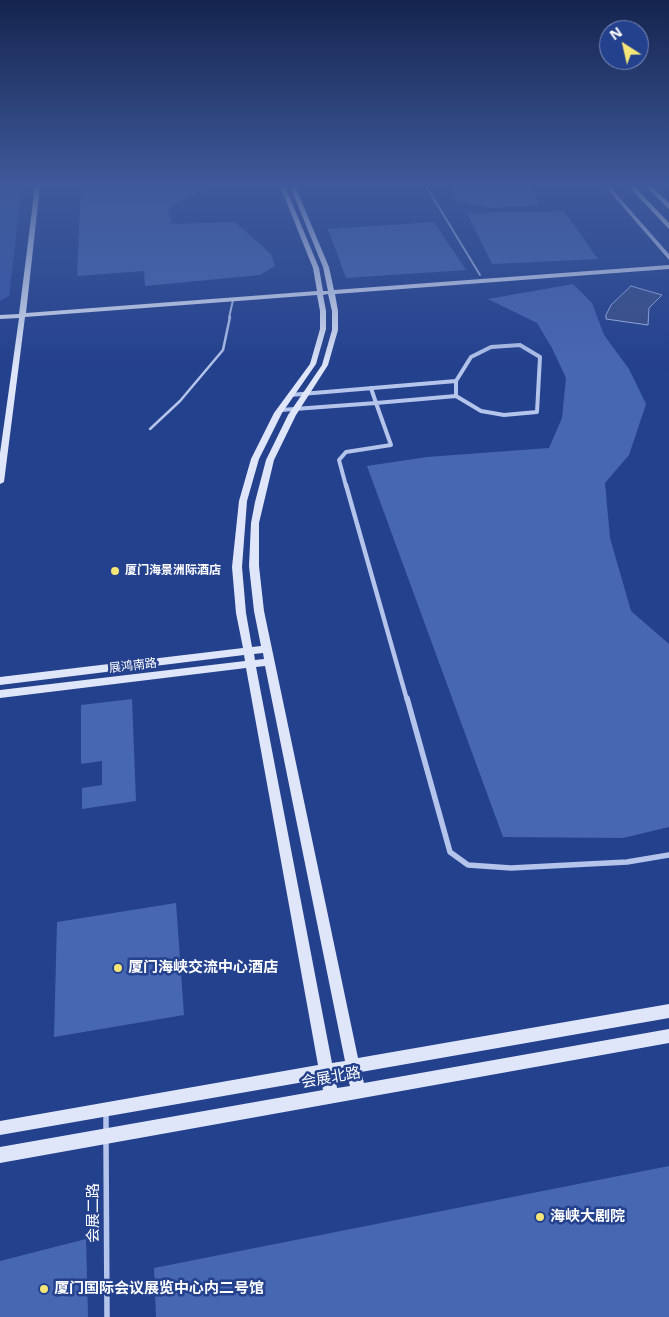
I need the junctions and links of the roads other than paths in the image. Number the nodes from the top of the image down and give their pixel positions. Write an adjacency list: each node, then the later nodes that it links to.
1 (30, 247): 13 (main road)
2 (307, 247): 10 (main road)
3 (317, 247): 9 (main road)
4 (463, 247): 8 (lane)
5 (658, 247): 6 (main road)
6 (669, 260): 8 (main road)
7 (669, 267): 9 (main road)
8 (480, 275): 9 (main road)
9 (330, 289): 10 (main road); 17 (main road)
10 (319, 290): 11 (main road); 13 (main road); 18 (main road)
11 (233, 300): 13 (main road); 23 (lane)
12 (0, 311): 13 (main road)
13 (22, 312): 14 (main road); 24 (main road)
14 (0, 317)
15 (456, 380): 16 (street); 19 (street); 19 (street)
16 (371, 388): 17 (street); 20 (street)
17 (305, 394): 18 (street); 21 (main road)
18 (290, 395): 22 (main road)
19 (456, 396): 20 (street)
20 (376, 402): 21 (street); 31 (street)
21 (296, 409): 22 (street); 25 (main road)
22 (280, 410): 26 (main road)
23 (150, 430)
24 (0, 482)
25 (267, 649): 26 (main road, 展鸿南路); 27 (main road)
26 (248, 651): 28 (main road); 29 (main road, 展鸿南路)
27 (269, 662): 28 (main road, 展鸿南路); 34 (main road)
28 (251, 664): 30 (main road, 展鸿南路); 35 (main road)
29 (0, 681)
30 (0, 694)
31 (669, 855)
32 (669, 1012): 34 (main road, 会展北路)
33 (669, 1036): 36 (main road, 会展北路)
34 (353, 1067): 35 (main road, 会展北路); 36 (main road)
35 (327, 1071): 37 (main road); 38 (main road, 会展北路)
36 (358, 1091): 37 (main road, 会展北路)
37 (332, 1096): 40 (main road, 会展北路)
38 (106, 1110): 39 (main road, 会展北路); 40 (lane, 会展二路)
39 (0, 1128)
40 (106, 1136): 41 (main road, 会展北路); 42 (lane, 会展二路)
41 (0, 1155)
42 (107, 1317)

